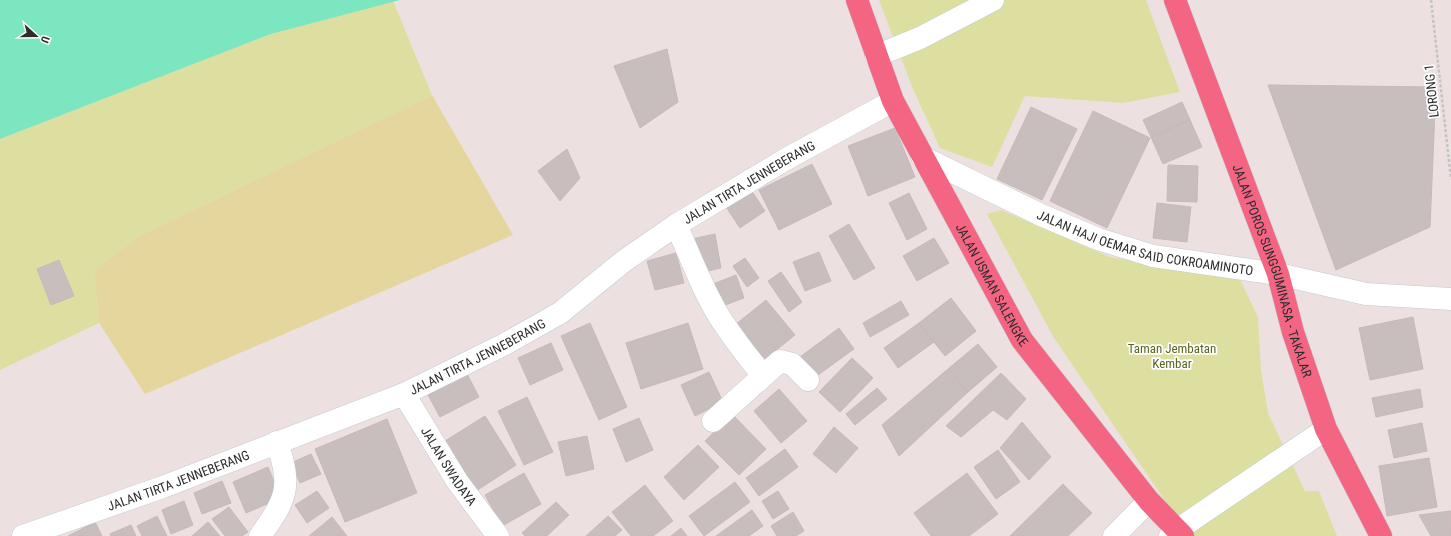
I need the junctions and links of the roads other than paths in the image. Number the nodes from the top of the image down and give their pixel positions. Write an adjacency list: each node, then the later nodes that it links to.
1 (857, 0): 4 (highway, JALAN USMAN SALENGKE)
2 (993, 0): 4 (street)
3 (1175, 0): 8 (highway, JALAN POROS SUNGGUMINASA - TAKALAR)
4 (876, 56): 5 (highway, JALAN USMAN SALENGKE)
5 (893, 101): 6 (highway, JALAN USMAN SALENGKE); 7 (street, JALAN TIRTA JENNEBERANG)
6 (922, 157): 8 (street, JALAN HAJI OEMAR SAID COKROAMINOTO); 16 (highway, JALAN USMAN SALENGKE)
7 (676, 225): 10 (street); 12 (street, JALAN TIRTA JENNEBERANG)
8 (1278, 274): 9 (street, JALAN HAJI OEMAR SAID COKROAMINOTO); 14 (highway, JALAN POROS SUNGGUMINASA - TAKALAR)
9 (1451, 299)
10 (763, 375): 11 (street); 13 (street)
11 (808, 380)
12 (404, 394): 15 (street, JALAN TIRTA JENNEBERANG); 20 (street, JALAN SWADAYA)
13 (713, 421)
14 (1326, 428): 17 (street); 22 (highway, JALAN POROS SUNGGUMINASA - TAKALAR)
15 (277, 442): 18 (street, JALAN TIRTA JENNEBERANG); 19 (street)
16 (1149, 501): 17 (highway, JALAN USMAN SALENGKE); 21 (street)
17 (1177, 534)
18 (23, 536)
19 (260, 536)
20 (498, 536)
21 (1114, 536)
22 (1381, 536)

